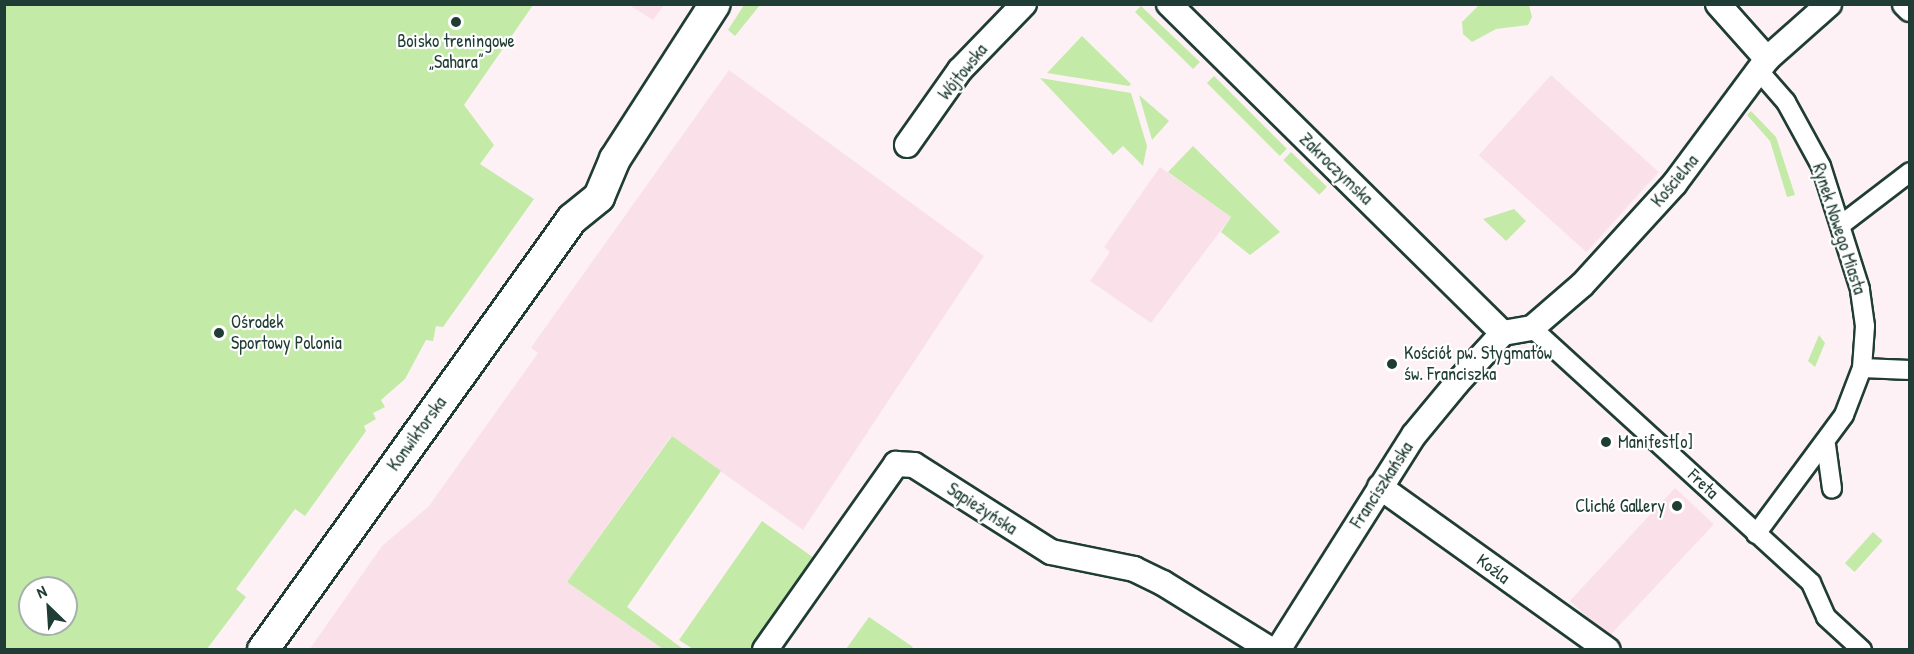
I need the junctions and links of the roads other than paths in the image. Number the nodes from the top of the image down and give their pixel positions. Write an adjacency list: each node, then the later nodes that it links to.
1 (715, 4): 20 (street, Konwiktorska)
2 (1024, 4): 9 (street, Wójtowska)
3 (1169, 4): 13 (street, Zakroczymska)
4 (1718, 4): 8 (street)
5 (1829, 4): 8 (street, Kościelna)
6 (1905, 4): 7 (street)
7 (1910, 9)
8 (1763, 65): 11 (street, Rynek Nowego Miasta); 12 (street, Kościelna)
9 (907, 145)
10 (1910, 172): 11 (street)
11 (1841, 225): 14 (street, Rynek Nowego Miasta)
12 (1532, 328): 13 (street); 19 (street, Freta)
13 (1503, 333): 17 (street, Franciszkańska)
14 (1862, 368): 15 (street); 16 (street, Rynek Nowego Miasta)
15 (1910, 370)
16 (1826, 445): 18 (street); 19 (street, Rynek Nowego Miasta)
17 (1380, 486): 23 (street, Franciszkańska); 24 (street, Koźla)
18 (1832, 489)
19 (1756, 534): 25 (street, Freta)
20 (263, 650)
21 (765, 650): 22 (street, Sapieżyńska)
22 (1271, 650)
23 (1278, 650)
24 (1608, 650)
25 (1862, 650)

